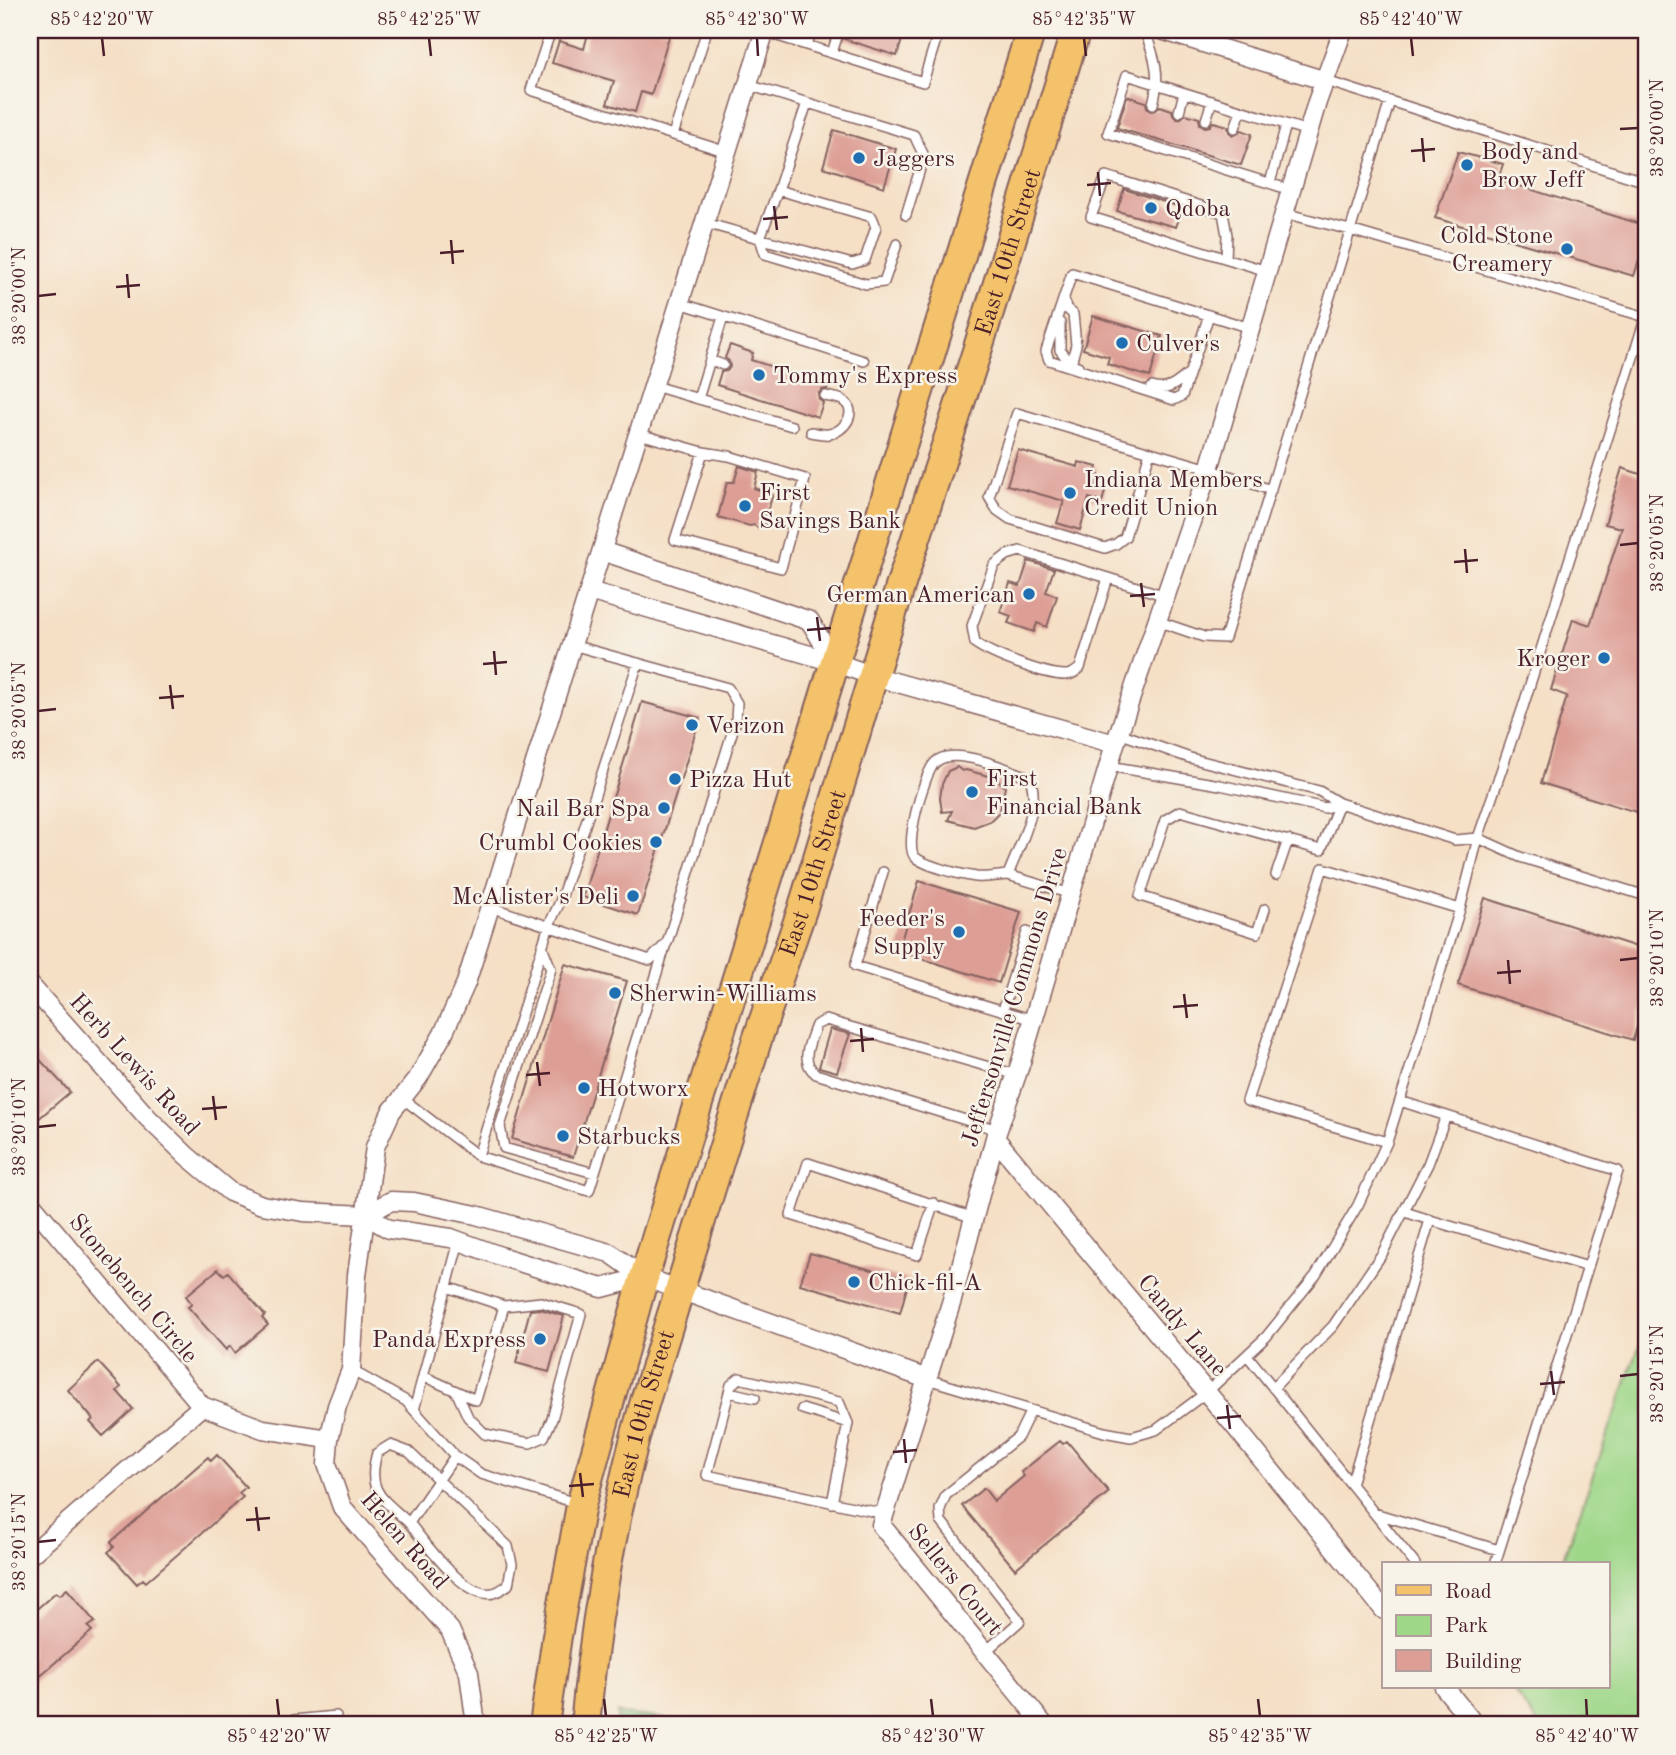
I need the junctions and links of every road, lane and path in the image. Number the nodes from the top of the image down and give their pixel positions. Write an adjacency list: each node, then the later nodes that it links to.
1 (551, 30): 28 (lane)
2 (707, 30): 28 (lane)
3 (812, 30): 12 (lane)
4 (939, 30): 13 (lane)
5 (1031, 30): 69 (main road, East 10th Street)
6 (1076, 30): 71 (main road, East 10th Street)
7 (1144, 30): 16 (lane)
8 (1161, 30): 14 (street)
9 (1343, 30): 14 (street, Jeffersonville Commons Drive)
10 (765, 31): 12 (lane); 15 (street, Helen Road)
11 (837, 37): 13 (lane)
12 (807, 45): 13 (lane)
13 (832, 53)
14 (1326, 81): 19 (lane); 27 (street, Jeffersonville Commons Drive)
15 (748, 85): 20 (lane); 29 (street, Helen Road)
16 (1158, 85): 17 (lane); 21 (lane); 31 (lane)
17 (1184, 93): 18 (lane); 23 (lane)
18 (1212, 101): 22 (lane); 24 (lane)
19 (1390, 101): 30 (lane); 37 (lane)
20 (807, 103): 32 (lane); 35 (lane)
21 (1153, 104)
22 (1241, 111): 25 (lane); 26 (lane)
23 (1179, 112)
24 (1206, 120)
25 (1286, 125): 27 (lane); 31 (lane)
26 (1235, 128)
27 (1308, 131): 33 (street, Jeffersonville Commons Drive)
28 (673, 135): 29 (lane)
29 (727, 152): 36 (street, Helen Road)
30 (1646, 182)
31 (1270, 183): 33 (lane)
32 (778, 190): 38 (lane); 38 (lane)
33 (1291, 190): 34 (street, Jeffersonville Commons Drive)
34 (1284, 213): 37 (lane); 41 (street, Jeffersonville Commons Drive)
35 (906, 215)
36 (705, 223): 38 (lane); 42 (street, Helen Road)
37 (1350, 230): 46 (lane); 62 (lane)
38 (760, 239): 39 (lane)
39 (897, 244)
40 (1226, 258): 40 (lane); 41 (lane)
41 (1267, 271): 47 (street, Jeffersonville Commons Drive)
42 (680, 303): 45 (lane); 53 (street, Helen Road)
43 (1065, 304): 44 (lane); 50 (lane); 50 (lane); 52 (lane)
44 (1209, 315): 47 (lane); 52 (lane)
45 (723, 317): 48 (lane); 49 (lane)
46 (1646, 320): 75 (lane)
47 (1251, 328): 61 (street, Jeffersonville Commons Drive)
48 (710, 360): 51 (lane); 55 (lane)
49 (864, 361)
50 (1071, 364): 52 (lane)
51 (723, 365)
52 (1189, 373)
53 (654, 386): 55 (lane); 58 (street, Helen Road)
54 (825, 396): 57 (lane)
55 (698, 399): 56 (lane)
56 (792, 426)
57 (811, 432)
58 (639, 434): 59 (lane); 63 (street, Helen Road)
59 (703, 452): 59 (lane)
60 (1150, 452): 60 (lane); 61 (lane)
61 (1209, 470): 62 (lane); 66 (street, Jeffersonville Commons Drive)
62 (1271, 490): 67 (lane)
63 (602, 551): 65 (street, Helen Road); 69 (street)
64 (1108, 578): 64 (lane); 66 (lane)
65 (589, 592): 68 (street, Helen Road); 69 (street)
66 (1166, 596): 67 (street, Jeffersonville Commons Drive)
67 (1157, 621): 72 (street, Jeffersonville Commons Drive)
68 (572, 645): 70 (lane); 84 (street, Helen Road)
69 (834, 662): 71 (street); 110 (main road, East 10th Street)
70 (638, 663): 87 (lane); 89 (lane)
71 (873, 676): 72 (street); 112 (main road, East 10th Street)
72 (1117, 738): 73 (street, Jeffersonville Commons Drive); 74 (lane)
73 (1109, 766): 74 (lane); 82 (street, Jeffersonville Commons Drive)
74 (1339, 803): 75 (lane); 77 (lane)
75 (1478, 838): 83 (lane); 86 (lane)
76 (1288, 841): 77 (lane); 81 (lane); 85 (lane)
77 (1321, 850): 78 (lane)
78 (1322, 868): 86 (lane); 99 (lane)
79 (883, 872): 92 (lane)
80 (1008, 875): 80 (lane); 82 (lane)
81 (1276, 875)
82 (1071, 894): 93 (street, Jeffersonville Commons Drive)
83 (1646, 896)
84 (490, 907): 87 (lane); 95 (street, Helen Road)
85 (1265, 909)
86 (1460, 909): 96 (lane)
87 (549, 925): 89 (lane); 90 (lane)
88 (1027, 932): 92 (lane)
89 (667, 943): 101 (lane)
90 (542, 946): 100 (lane); 101 (lane)
91 (30, 985): 105 (street, Herb Lewis Road)
92 (1003, 1010): 93 (lane)
93 (1034, 1020): 94 (street, Jeffersonville Commons Drive)
94 (1017, 1075): 98 (street, Jeffersonville Commons Drive); 98 (lane)
95 (402, 1098): 100 (lane); 105 (street, Helen Road)
96 (1400, 1101): 97 (lane); 99 (lane)
97 (1446, 1116): 104 (lane); 109 (lane)
98 (996, 1134): 106 (street, Jeffersonville Commons Drive); 120 (street, Candy Lane)
99 (1387, 1142): 114 (lane)
100 (478, 1156): 101 (lane)
101 (594, 1173)
102 (30, 1202): 123 (street, Stonebench Circle)
103 (934, 1203): 103 (lane); 106 (lane)
104 (1405, 1212): 107 (lane); 118 (lane)
105 (365, 1215): 108 (street, Herb Lewis Road); 110 (street, Herb Lewis Road); 115 (street, Helen Road)
106 (974, 1218): 117 (street, Jeffersonville Commons Drive)
107 (1430, 1220): 109 (lane); 131 (lane)
108 (459, 1241): 110 (street, Herb Lewis Road); 111 (lane)
109 (1588, 1267): 137 (lane)
110 (644, 1277): 112 (street, Herb Lewis Road); 133 (main road, East 10th Street)
111 (447, 1287): 113 (lane); 116 (lane)
112 (680, 1289): 117 (street); 148 (main road, East 10th Street)
113 (504, 1306): 119 (lane); 119 (lane)
114 (1247, 1354): 118 (lane); 120 (lane)
115 (351, 1370): 125 (lane); 128 (street, Helen Road)
116 (423, 1376): 119 (lane); 125 (lane)
117 (927, 1379): 126 (lane); 135 (street, Sellers Court)
118 (1273, 1388): 131 (lane)
119 (456, 1391)
120 (1207, 1392): 126 (lane); 141 (street, Candy Lane)
121 (727, 1396): 122 (lane); 127 (lane); 132 (lane)
122 (755, 1398)
123 (202, 1406): 128 (street, Stonebench Circle); 138 (street)
124 (802, 1409): 127 (lane)
125 (414, 1410): 129 (lane)
126 (1031, 1410): 142 (lane)
127 (848, 1423): 132 (lane)
128 (329, 1439): 146 (street, Helen Road)
129 (455, 1456): 130 (lane); 133 (lane)
130 (438, 1478): 136 (lane); 136 (lane); 136 (lane)
131 (1351, 1485): 134 (lane)
132 (832, 1503): 135 (lane)
133 (581, 1505): 147 (main road, East 10th Street)
134 (1373, 1513): 137 (lane); 139 (lane)
135 (885, 1514): 142 (street, Sellers Court)
136 (409, 1523)
137 (1500, 1550): 140 (lane)
138 (30, 1555)
139 (1413, 1562)
140 (1496, 1562)
141 (1382, 1608)
142 (985, 1653): 149 (street, Sellers Court)
143 (1445, 1688): 150 (street)
144 (336, 1716): 145 (lane)
145 (281, 1725)
146 (476, 1725)
147 (544, 1725)
148 (586, 1725)
149 (1044, 1725)
150 (1475, 1725)

